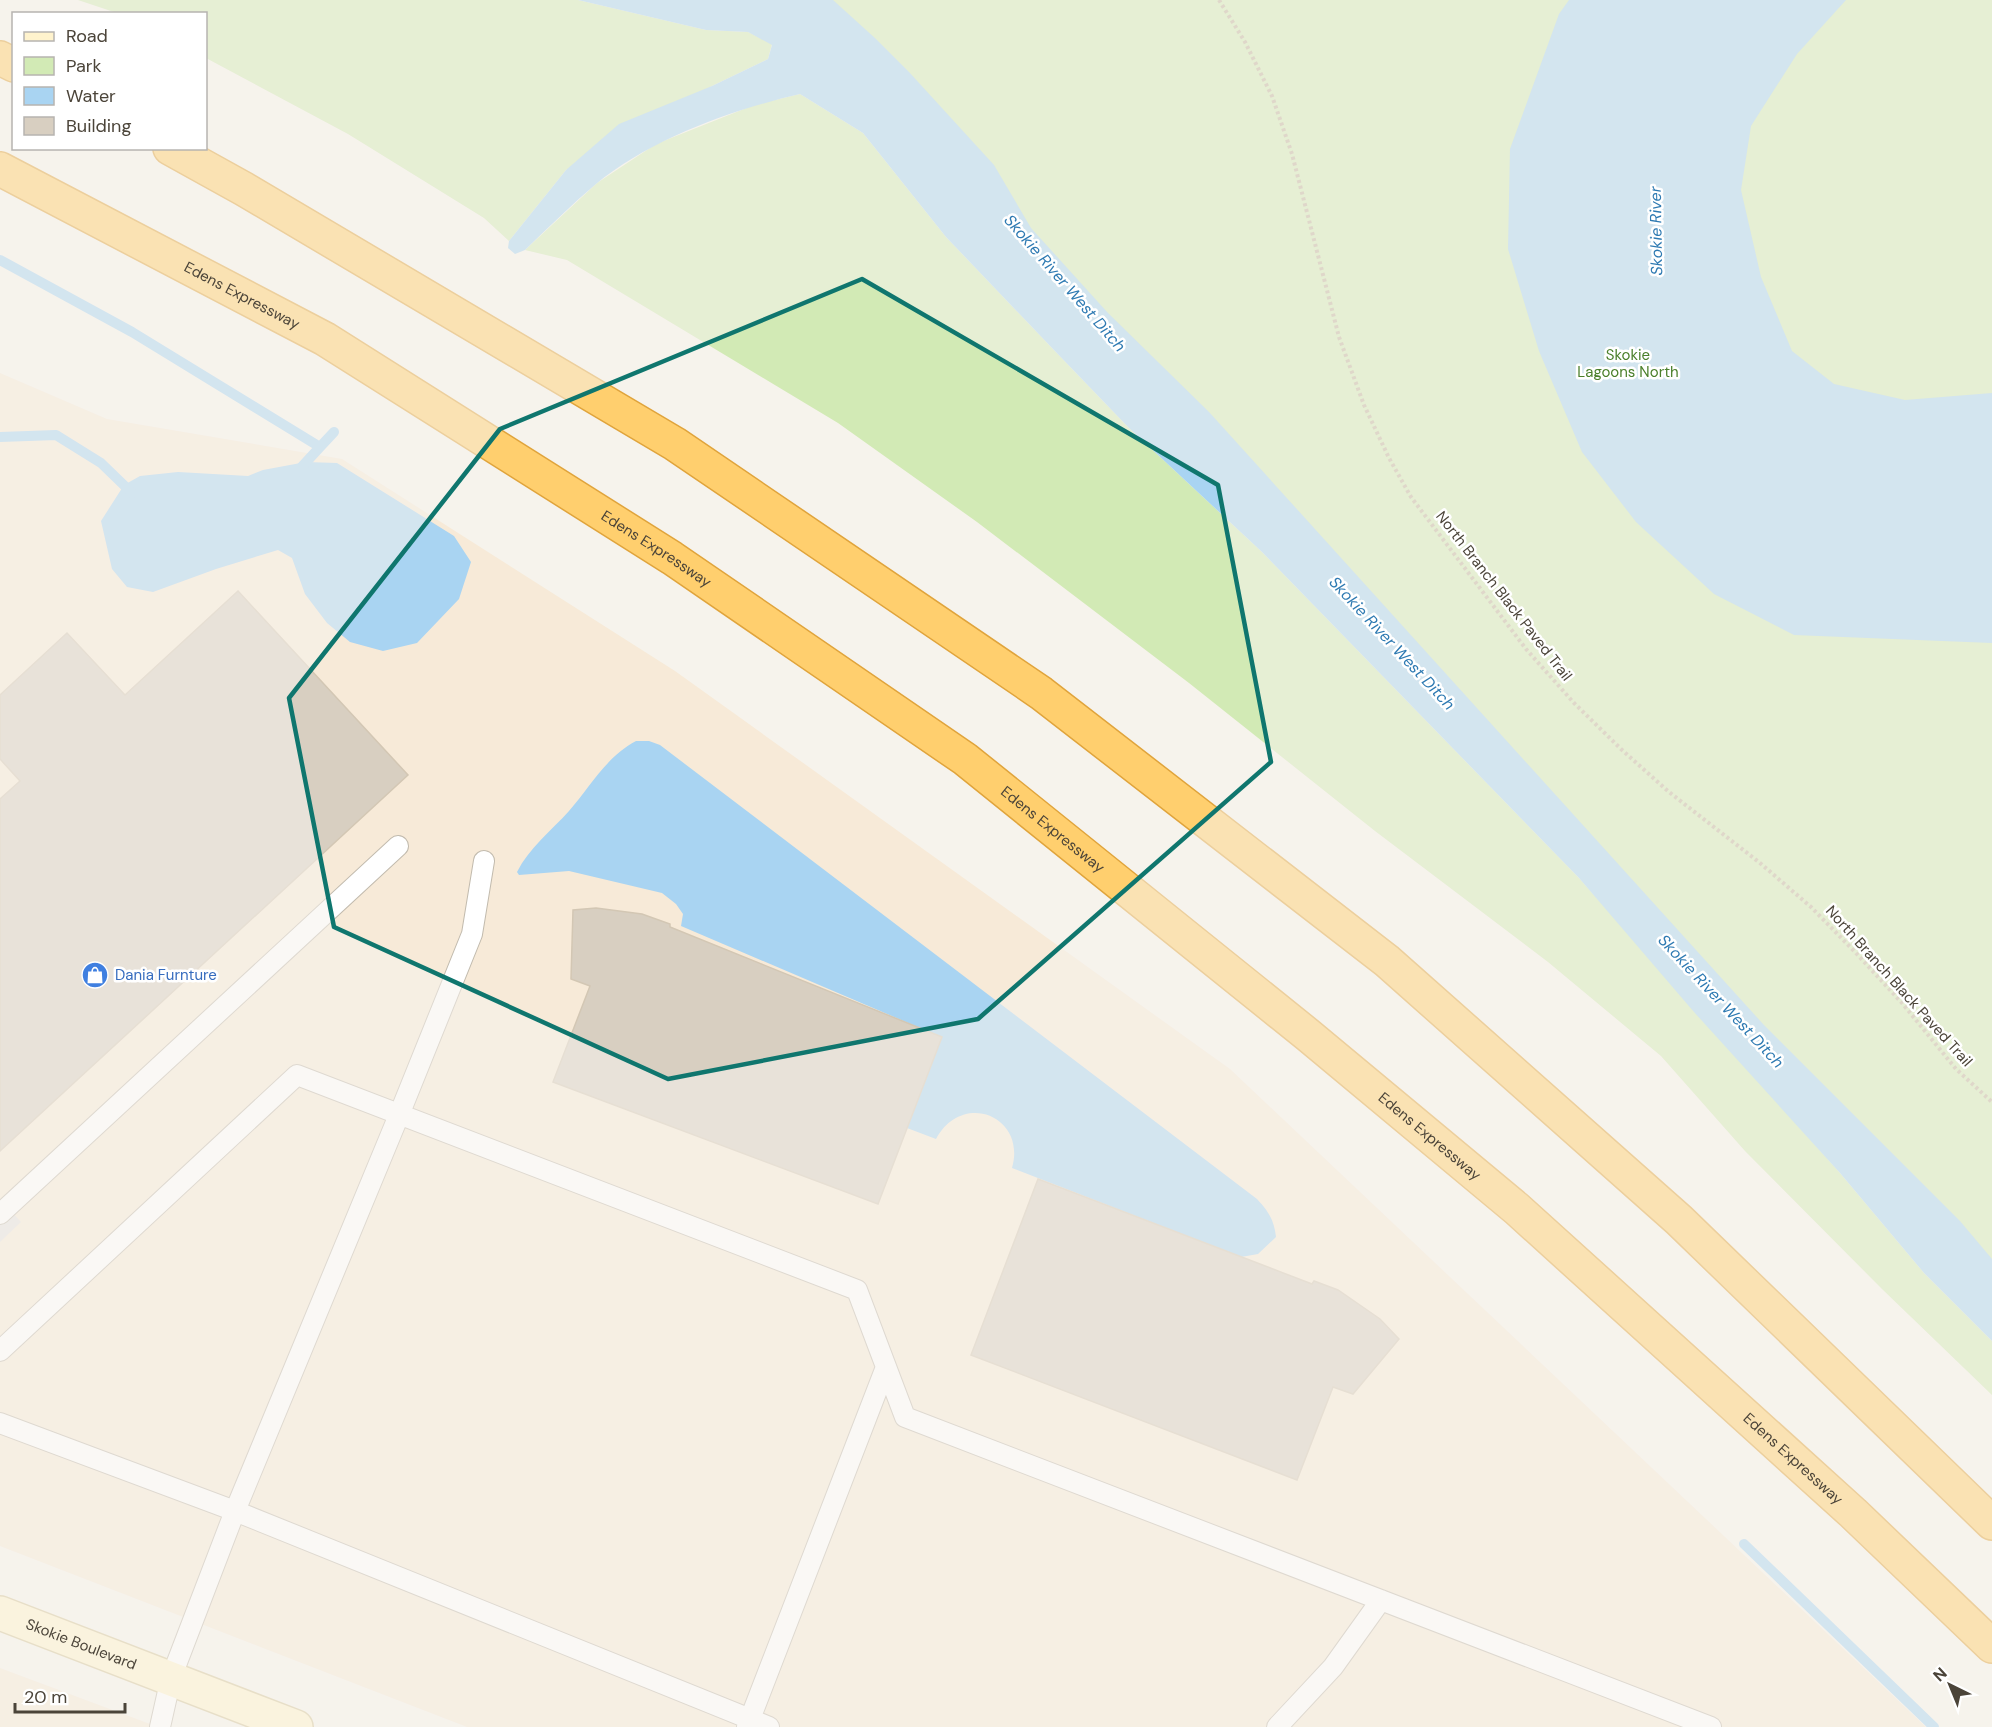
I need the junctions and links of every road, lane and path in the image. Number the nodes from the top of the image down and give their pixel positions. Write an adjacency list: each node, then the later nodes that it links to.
1 (1219, 0): 6 (path, North Branch Black Paved Trail)
2 (174, 150): 13 (highway)
3 (0, 169): 16 (highway, Edens Expressway)
4 (398, 846): 8 (lane)
5 (484, 861): 7 (lane)
6 (1992, 1102)
7 (399, 1115): 9 (lane); 10 (lane); 12 (lane)
8 (0, 1214)
9 (0, 1351)
10 (886, 1367): 14 (lane); 18 (lane)
11 (0, 1423): 12 (lane)
12 (235, 1511): 17 (lane); 18 (lane)
13 (1992, 1523)
14 (1381, 1600): 22 (lane); 23 (lane)
15 (0, 1613): 17 (main road, Skokie Boulevard)
16 (1992, 1646)
17 (171, 1678): 19 (lane); 20 (main road, Skokie Boulevard)
18 (749, 1723): 21 (lane)
19 (159, 1727)
20 (296, 1727)
21 (769, 1727)
22 (1277, 1727)
23 (1711, 1727)

